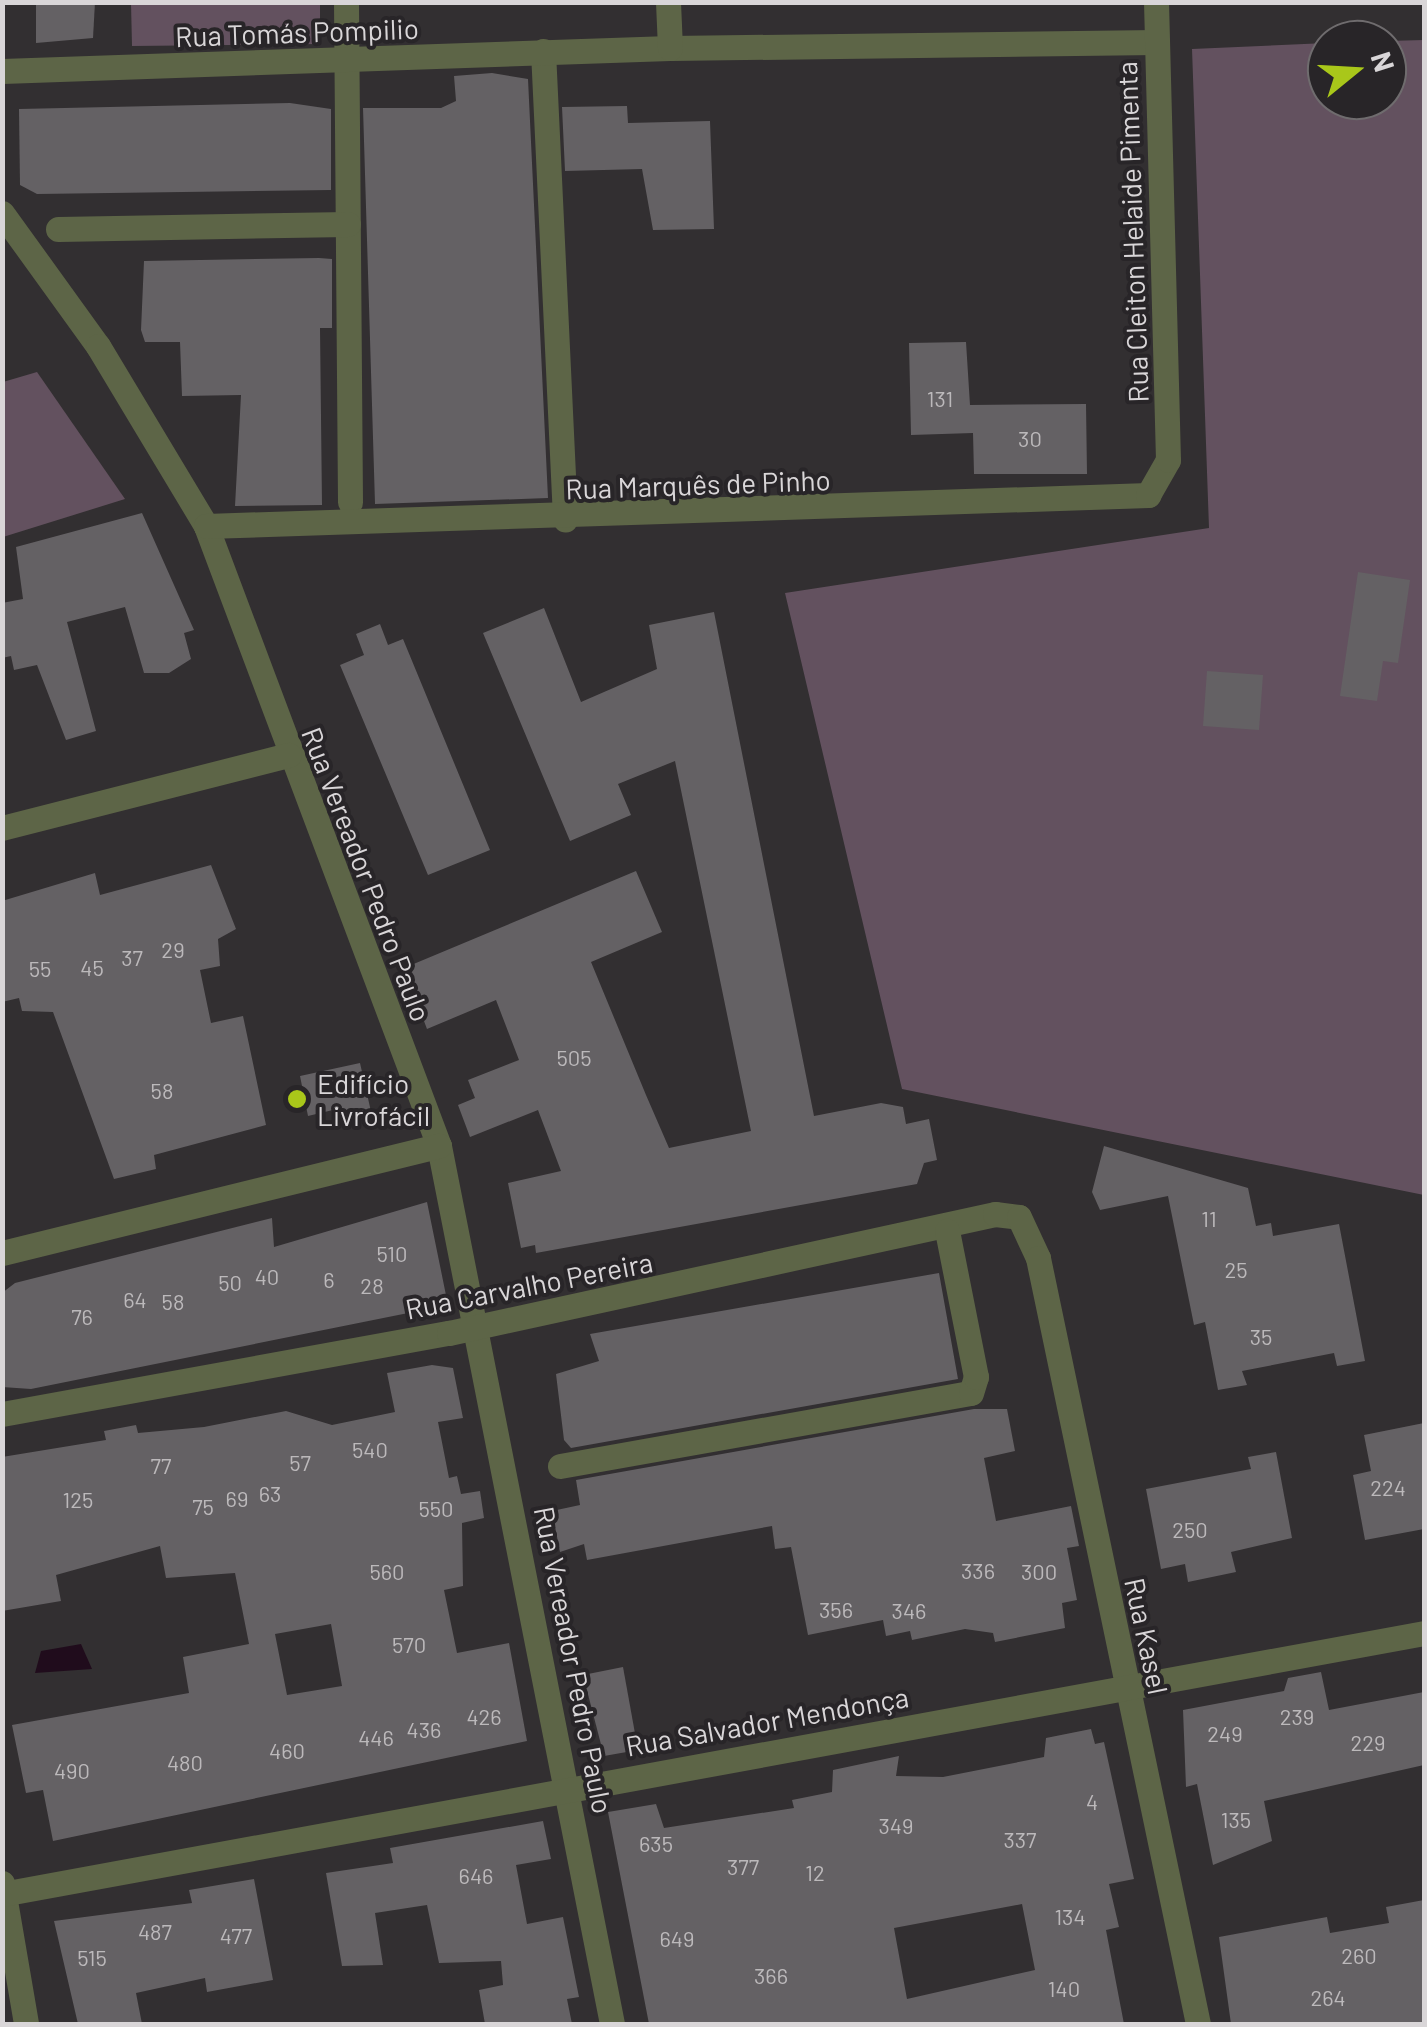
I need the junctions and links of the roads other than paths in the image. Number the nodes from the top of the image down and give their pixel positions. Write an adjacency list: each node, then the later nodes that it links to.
1 (346, 2): 7 (street)
2 (1156, 2): 4 (street, Rua Cleiton Helaide Pimenta)
3 (668, 3): 5 (street)
4 (1157, 42): 5 (street, Rua Tomás Pompilio); 12 (street, Rua Cleiton Helaide Pimenta)
5 (670, 48): 6 (street, Rua Tomás Pompilio)
6 (544, 52): 7 (street, Rua Tomás Pompilio); 14 (street)
7 (346, 62): 8 (street, Rua Tomás Pompilio); 10 (street)
8 (2, 71)
9 (2, 213): 15 (street, Rua Vereador Pedro Paulo)
10 (348, 224): 11 (street); 13 (street)
11 (58, 228)
12 (1168, 460): 14 (street, Rua Marquês de Pinho)
13 (350, 502)
14 (565, 519): 15 (street, Rua Marquês de Pinho)
15 (206, 526): 16 (street, Rua Vereador Pedro Paulo)
16 (289, 755): 17 (street); 18 (street, Rua Vereador Pedro Paulo)
17 (2, 828)
18 (439, 1146): 20 (street); 22 (street, Rua Vereador Pedro Paulo)
19 (947, 1231): 21 (street, Rua Carvalho Pereira); 22 (street, Rua Carvalho Pereira); 24 (street)
20 (2, 1253)
21 (1038, 1258): 26 (street, Rua Kasel)
22 (478, 1327): 23 (street, Rua Carvalho Pereira); 27 (street, Rua Vereador Pedro Paulo)
23 (2, 1414)
24 (560, 1466)
25 (1424, 1633): 26 (street, Rua Salvador Mendonça)
26 (1127, 1690): 27 (street, Rua Salvador Mendonça); 31 (street, Rua Kasel)
27 (568, 1786): 28 (street, Rua Salvador Mendonça); 30 (street, Rua Vereador Pedro Paulo)
28 (3, 1890): 29 (street)
29 (26, 2024)
30 (612, 2024)
31 (1198, 2024)

